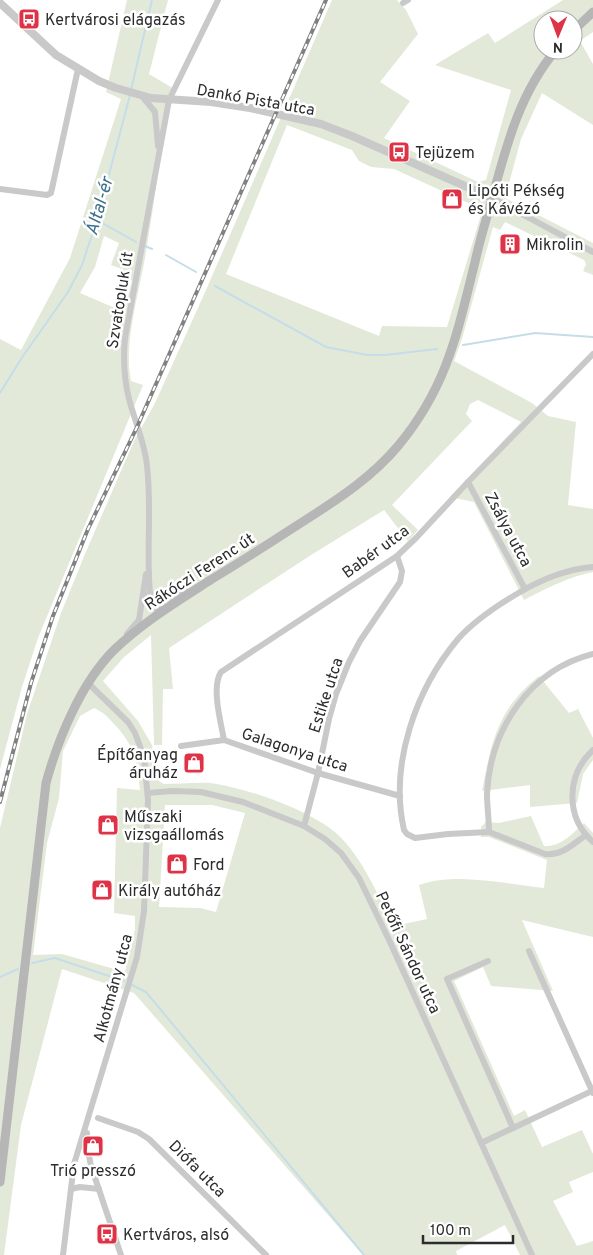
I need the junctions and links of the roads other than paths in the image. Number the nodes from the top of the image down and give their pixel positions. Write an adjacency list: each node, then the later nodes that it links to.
1 (218, 0): 8 (street, Szvatopluk út)
2 (0, 3): 6 (street, Dankó Pista utca)
3 (593, 12): 4 (main road)
4 (583, 22)
5 (549, 60): 11 (main road, Rákóczi Ferenc út)
6 (78, 69): 7 (street, Dankó Pista utca); 10 (street)
7 (133, 94): 8 (street, Dankó Pista utca); 9 (street, Szvatopluk út)
8 (169, 100): 9 (street, Szvatopluk út); 11 (street, Dankó Pista utca)
9 (158, 155): 17 (street, Szvatopluk út)
10 (0, 189)
11 (492, 198): 12 (street); 18 (main road, Rákóczi Ferenc út)
12 (593, 252)
13 (593, 354): 14 (street, Babér utca)
14 (468, 482): 15 (street, Babér utca); 20 (street, Zsálya utca)
15 (396, 556): 26 (street, Babér utca); 29 (street, Estike utca)
16 (593, 567): 20 (street)
17 (147, 568): 19 (street, Szvatopluk út); 21 (street, Szvatopluk út)
18 (217, 577): 21 (street); 22 (main road, Rákóczi Ferenc út)
19 (143, 587): 22 (street); 23 (street, Szvatopluk út)
20 (525, 589): 31 (street)
21 (150, 593): 22 (street, Szvatopluk út)
22 (159, 610): 23 (main road, Rákóczi Ferenc út)
23 (113, 652): 25 (main road, Rákóczi Ferenc út)
24 (593, 654): 33 (street)
25 (89, 684): 30 (street, Alkotmány utca); 43 (main road, Rákóczi Ferenc út)
26 (224, 740): 27 (street, Galagonya utca); 29 (street, Galagonya utca)
27 (181, 746)
28 (593, 750): 34 (street)
29 (318, 773): 31 (street, Galagonya utca); 32 (street, Estike utca)
30 (148, 793): 32 (street, Petőfi Sándor utca); 40 (street, Alkotmány utca)
31 (400, 796): 33 (street)
32 (304, 826): 42 (street, Petőfi Sándor utca)
33 (489, 832): 34 (street)
34 (586, 835): 35 (street)
35 (593, 842)
36 (529, 951): 38 (street)
37 (488, 961): 41 (street)
38 (593, 1092): 41 (street)
39 (98, 1118): 48 (street, Diófa utca)
40 (88, 1122): 44 (street, Alkotmány utca); 45 (street)
41 (514, 1128): 42 (street)
42 (481, 1143): 49 (street, Petőfi Sándor utca)
43 (0, 1182)
44 (71, 1189): 45 (street); 46 (street, Alkotmány utca)
45 (99, 1189): 47 (street)
46 (63, 1255)
47 (121, 1255)
48 (266, 1255)
49 (532, 1255)

